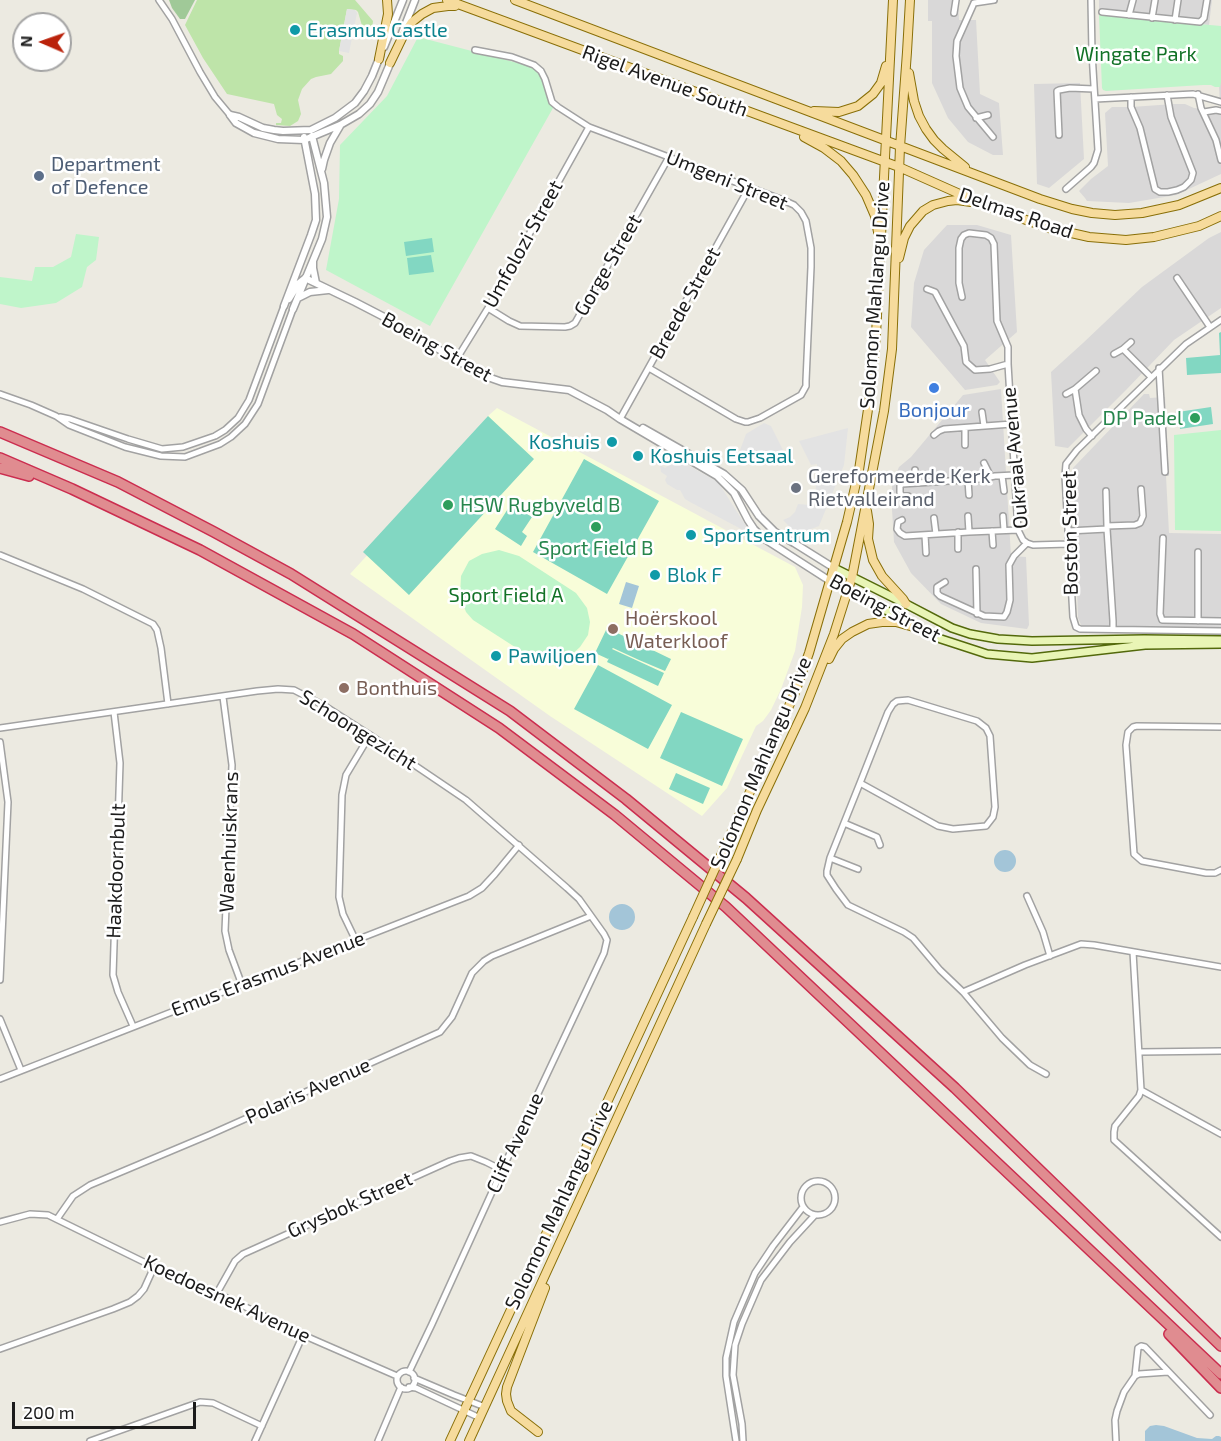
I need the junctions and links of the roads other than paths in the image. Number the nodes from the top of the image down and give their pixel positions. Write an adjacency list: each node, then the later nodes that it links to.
1 (159, 0): 37 (street)
2 (387, 0): 26 (main road)
3 (403, 0): 26 (street)
4 (415, 0): 27 (street)
5 (447, 0): 17 (main road, Rigel Avenue South)
6 (515, 0): 34 (main road, Rigel Avenue South)
7 (893, 0): 23 (main road, Solomon Mahlangu Drive)
8 (910, 0): 25 (main road, Solomon Mahlangu Drive)
9 (956, 0): 19 (street)
10 (994, 0): 16 (street)
11 (1091, 0): 28 (street)
12 (1133, 0): 20 (street)
13 (1155, 0): 21 (street)
14 (1178, 0): 22 (street)
15 (1207, 0): 22 (street)
16 (972, 2): 40 (street)
17 (465, 7): 27 (main road); 39 (main road, Rigel Avenue South)
18 (1102, 12): 20 (street)
19 (954, 13)
20 (1130, 15): 21 (street)
21 (1152, 18): 22 (street)
22 (1174, 20)
23 (890, 45): 34 (main road); 49 (main road, Solomon Mahlangu Drive)
24 (475, 50): 42 (street, Umgeni Street)
25 (908, 52): 51 (main road, Solomon Mahlangu Drive); 56 (main road)
26 (379, 59): 44 (street)
27 (390, 63): 41 (street)
28 (1094, 88): 32 (street); 45 (street)
29 (1198, 94): 30 (street); 33 (street); 36 (street)
30 (1167, 95): 31 (street); 31 (street)
31 (1131, 97): 32 (street)
32 (1095, 99): 60 (street)
33 (1221, 102)
34 (806, 111): 49 (main road, Rigel Avenue South)
35 (1221, 111): 36 (street)
36 (1204, 112): 50 (street)
37 (230, 115): 43 (street); 48 (street)
38 (988, 115): 40 (street)
39 (764, 117): 54 (main road, Rigel Avenue South); 64 (main road)
40 (976, 118): 47 (street)
41 (340, 125): 46 (street); 57 (street)
42 (589, 127): 52 (street, Umgeni Street); 75 (street, Umfolozi Street)
43 (303, 130): 44 (street); 48 (street)
44 (311, 130): 46 (street)
45 (1059, 135)
46 (313, 137): 48 (street); 57 (street)
47 (993, 137)
48 (304, 140): 63 (street)
49 (885, 141): 51 (main road, Delmas Road); 54 (main road, Solomon Mahlangu Drive)
50 (1219, 141): 53 (street)
51 (900, 147): 55 (main road, Solomon Mahlangu Drive); 56 (main road, Delmas Road)
52 (669, 157): 58 (street, Umgeni Street); 75 (street, Gorge Street)
53 (1221, 160)
54 (884, 163): 55 (main road, Delmas Road); 64 (main road, Solomon Mahlangu Drive)
55 (899, 167): 61 (main road, Delmas Road); 66 (main road, Solomon Mahlangu Drive)
56 (973, 173): 59 (main road, Delmas Road)
57 (321, 174): 65 (street)
58 (750, 186): 86 (street, Breede Street); 86 (street, Umgeni Street)
59 (1221, 188)
60 (1066, 189)
61 (989, 207): 62 (main road, Delmas Road); 66 (main road)
62 (1221, 216)
63 (308, 244): 67 (street); 74 (street)
64 (881, 246): 145 (main road, Solomon Mahlangu Drive)
65 (314, 259): 67 (street); 69 (street)
66 (895, 272): 123 (main road, Solomon Mahlangu Drive)
67 (305, 278): 69 (street, Boeing Street); 73 (street); 74 (street)
68 (1177, 278): 78 (street)
69 (316, 283): 71 (street, Boeing Street)
70 (927, 289): 80 (street)
71 (329, 290): 73 (street); 84 (street, Boeing Street)
72 (962, 297): 85 (street, Oukraal Avenue)
73 (297, 299): 76 (street)
74 (284, 306): 96 (street)
75 (488, 308): 84 (street, Umfolozi Street)
76 (293, 309): 96 (street)
77 (1221, 320): 78 (street, Boston Street)
78 (1210, 327): 87 (street, Boston Street)
79 (1131, 342): 82 (street)
80 (960, 343): 81 (street); 88 (street)
81 (972, 345)
82 (1123, 349): 83 (street); 90 (street)
83 (1114, 354)
84 (456, 360): 97 (street, Boeing Street)
85 (1008, 364): 88 (street); 98 (street, Oukraal Avenue)
86 (649, 368): 97 (street, Breede Street)
87 (1159, 368): 90 (street, Boston Street); 111 (street)
88 (975, 370): 91 (street)
89 (1096, 371): 92 (street)
90 (1151, 377): 104 (street, Boston Street)
91 (977, 378)
92 (1075, 389): 94 (street); 104 (street)
93 (0, 394): 96 (street)
94 (1066, 394)
95 (982, 412): 99 (street)
96 (56, 416)
97 (621, 418): 145 (street, Boeing Street); 148 (street, Boeing Street)
98 (1012, 424): 99 (street); 112 (street, Oukraal Avenue)
99 (984, 426): 101 (street)
100 (0, 428): 105 (highway)
101 (965, 428): 103 (street); 106 (street)
102 (0, 432): 105 (highway)
103 (934, 435)
104 (1092, 436): 132 (street, Boston Street)
105 (21, 440): 203 (highway)
106 (966, 446)
107 (0, 458): 117 (highway)
108 (984, 463): 114 (street)
109 (0, 468): 117 (highway)
110 (915, 470): 116 (street)
111 (1165, 472)
112 (1014, 475): 113 (street); 130 (street, Oukraal Avenue)
113 (1002, 476): 114 (street); 119 (street)
114 (991, 477): 115 (street)
115 (968, 480): 116 (street); 121 (street)
116 (915, 483): 122 (street)
117 (72, 489): 199 (highway)
118 (1141, 489): 128 (street)
119 (1004, 491)
120 (1106, 491): 128 (street)
121 (969, 495)
122 (908, 496)
123 (866, 507): 147 (main road, Solomon Mahlangu Drive); 151 (main road)
124 (968, 516): 134 (street)
125 (1003, 516): 129 (street)
126 (934, 518): 135 (street)
127 (902, 520): 136 (street)
128 (1107, 528): 132 (street); 156 (street)
129 (1004, 530): 130 (street); 131 (street)
130 (1018, 530): 138 (street, Oukraal Avenue)
131 (992, 531): 134 (street); 140 (street)
132 (1068, 531): 139 (street, Boston Street)
133 (958, 532): 134 (street); 135 (street); 141 (street)
134 (969, 532)
135 (936, 534): 136 (street)
136 (925, 535): 143 (street)
137 (1163, 538): 153 (street)
138 (1027, 543): 139 (street, Oukraal Avenue); 152 (street)
139 (1069, 544): 156 (street, Boston Street)
140 (993, 545)
141 (958, 549)
142 (1198, 552): 153 (street)
143 (926, 553)
144 (0, 555): 161 (street)
145 (834, 568): 147 (main road, Boeing Street); 148 (main road, Solomon Mahlangu Drive)
146 (976, 569): 152 (street)
147 (852, 577): 150 (main road, Solomon Mahlangu Drive); 151 (main road, Boeing Street)
148 (830, 581): 150 (main road, Boeing Street); 217 (main road, Solomon Mahlangu Drive, bridge)
149 (945, 582): 152 (street)
150 (848, 590): 155 (main road, Boeing Street); 162 (main road, Solomon Mahlangu Drive)
151 (906, 604): 158 (main road, Boeing Street)
152 (977, 614)
153 (1198, 621): 154 (street)
154 (1221, 621)
155 (917, 628): 159 (main road, Boeing Street); 162 (main road)
156 (1113, 629): 157 (street)
157 (1221, 631)
158 (1221, 640)
159 (1221, 644)
160 (223, 697): 161 (street, Schoongezicht); 166 (street, Schoongezicht); 182 (street, Waenhuiskrans)
161 (168, 704): 163 (street, Schoongezicht)
162 (805, 708): 196 (main road, Solomon Mahlangu Drive, bridge)
163 (114, 712): 165 (street, Schoongezicht); 185 (street, Haakdoornbult)
164 (1221, 727): 174 (street)
165 (0, 728)
166 (370, 735): 170 (street, Schoongezicht); 177 (street)
167 (0, 742): 181 (street)
168 (860, 783): 168 (street); 169 (street)
169 (844, 824): 171 (street); 172 (street)
170 (519, 845): 176 (street, Schoongezicht); 177 (street, Emus Erasmus Avenue)
171 (880, 845)
172 (830, 858): 173 (street); 183 (street)
173 (858, 869)
174 (1221, 870)
175 (1027, 896): 179 (street)
176 (591, 916): 193 (street, Cliff Avenue); 197 (street, Polaris Avenue)
177 (356, 941): 182 (street, Emus Erasmus Avenue)
178 (1134, 952): 179 (street); 180 (street); 187 (street)
179 (1050, 956): 183 (street)
180 (1221, 967)
181 (0, 980)
182 (242, 985): 185 (street, Emus Erasmus Avenue)
183 (963, 992): 189 (street)
184 (0, 1019): 188 (street)
185 (133, 1026): 188 (street, Emus Erasmus Avenue)
186 (1221, 1051): 187 (street)
187 (1140, 1052): 191 (street)
188 (21, 1070): 190 (street, Emus Erasmus Avenue)
189 (1046, 1074)
190 (0, 1079)
191 (1141, 1089): 192 (street); 200 (street)
192 (1221, 1134)
193 (502, 1170): 202 (street, Grysbok Street); 208 (street, Cliff Avenue)
194 (803, 1207): 195 (street); 195 (street); 229 (street)
195 (814, 1215): 230 (street)
196 (573, 1217): 218 (main road, Solomon Mahlangu Drive); 223 (main road)
197 (57, 1219): 198 (street); 201 (street, Koedoesnek Avenue)
198 (0, 1222)
199 (1066, 1227): 210 (highway); 216 (highway)
200 (1221, 1237)
201 (154, 1267): 202 (street, Koedoesnek Avenue); 207 (street)
202 (217, 1293): 204 (street, Koedoesnek Avenue)
203 (1181, 1308): 205 (highway); 206 (highway)
204 (303, 1335): 211 (street, Koedoesnek Avenue); 222 (street)
205 (1221, 1339)
206 (1221, 1346)
207 (0, 1349)
208 (409, 1372): 211 (street); 213 (street)
209 (1168, 1372): 212 (street); 212 (street); 220 (street)
210 (1221, 1374)
211 (398, 1376): 214 (street)
212 (1135, 1376): 231 (street)
213 (414, 1378): 215 (street); 217 (street)
214 (401, 1387): 215 (street); 226 (street)
215 (409, 1387): 219 (street)
216 (1221, 1388)
217 (469, 1401): 218 (street); 219 (main road, Solomon Mahlangu Drive)
218 (485, 1407): 221 (main road, Solomon Mahlangu Drive)
219 (465, 1410): 221 (street); 227 (main road, Solomon Mahlangu Drive)
220 (1210, 1415)
221 (480, 1418): 228 (main road, Solomon Mahlangu Drive)
222 (262, 1426): 224 (street); 225 (street)
223 (538, 1432)
224 (90, 1441)
225 (255, 1441)
226 (378, 1441)
227 (450, 1441)
228 (470, 1441)
229 (736, 1441)
230 (743, 1441)
231 (1116, 1441)

